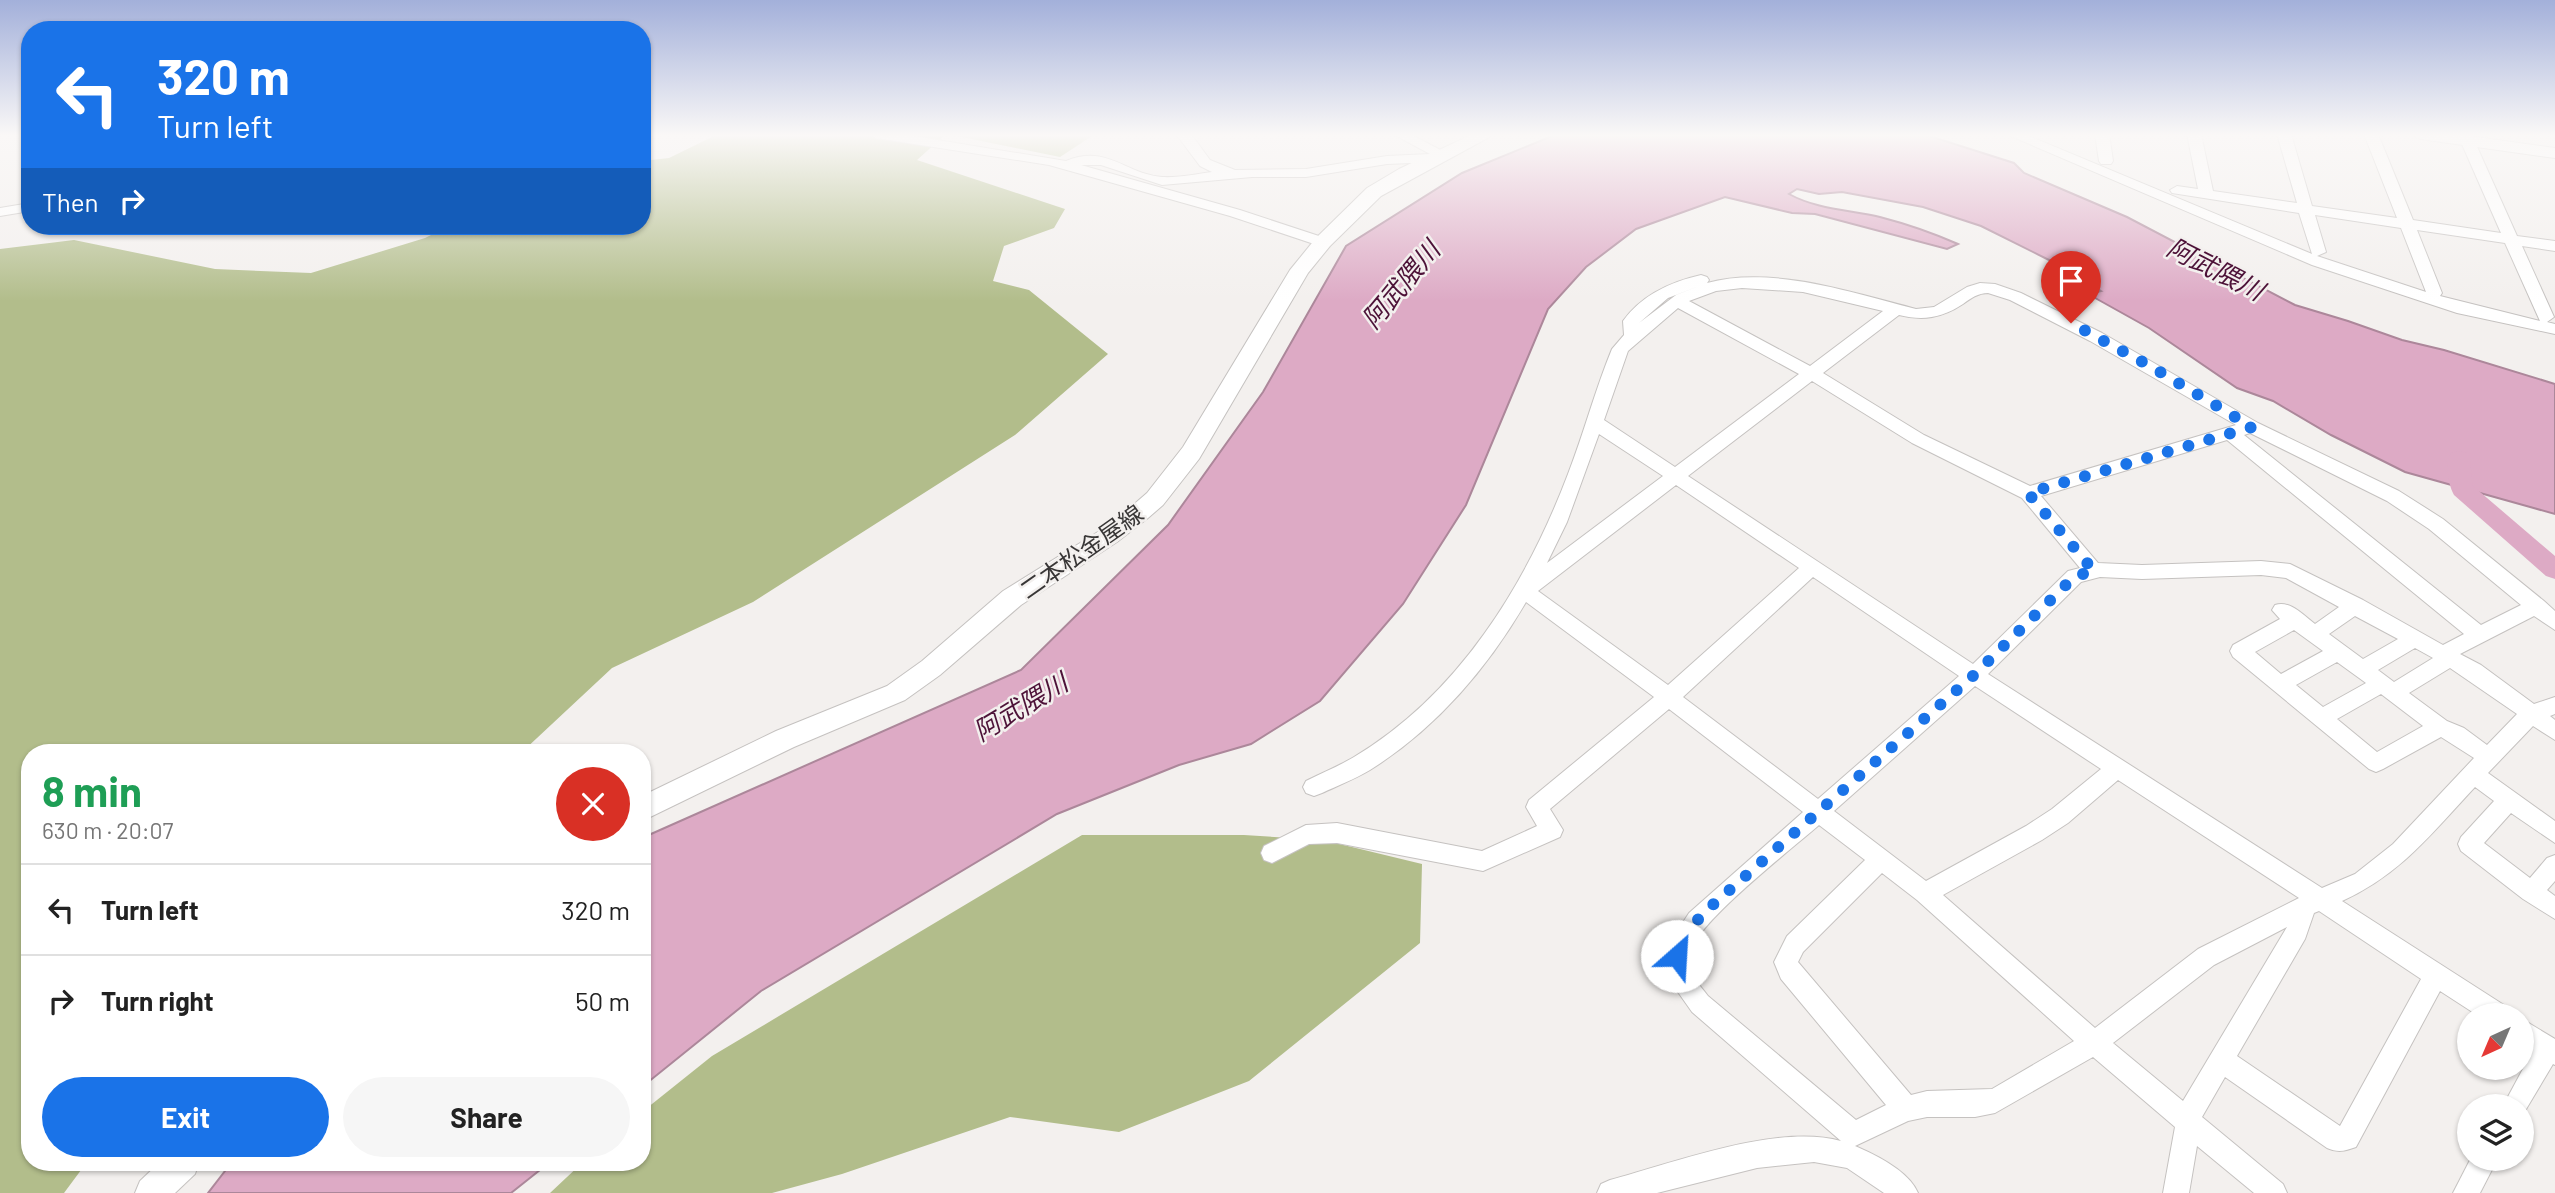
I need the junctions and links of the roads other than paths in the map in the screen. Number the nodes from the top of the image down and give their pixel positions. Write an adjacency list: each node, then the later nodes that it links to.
1 (1150, 190): 15 (street)
2 (1378, 190): 15 (main road, 二本松金屋線)
3 (2145, 190): 22 (street)
4 (2177, 190): 9 (street); 17 (street)
5 (2206, 190): 9 (street)
6 (2299, 190): 11 (street)
7 (2392, 190): 13 (street)
8 (2489, 190): 14 (street)
9 (2207, 195): 11 (street)
10 (21, 208): 12 (street)
11 (2305, 210): 13 (street); 17 (street)
12 (0, 212)
13 (2405, 225): 14 (street); 18 (street)
14 (2512, 240): 16 (street); 22 (street)
15 (1324, 242): 55 (main road, 二本松金屋線)
16 (2555, 246)
17 (2318, 252): 18 (street)
18 (2434, 293): 22 (street)
19 (1679, 302): 20 (street); 23 (street); 24 (street)
20 (1896, 309): 21 (street); 24 (street)
21 (1942, 311): 23 (street); 26 (street)
22 (2550, 323)
23 (1633, 337): 25 (street)
24 (1813, 374): 28 (street); 29 (street)
25 (1594, 422): 28 (street); 32 (street)
26 (2252, 427): 27 (street); 34 (street)
27 (2230, 433): 29 (street); 36 (street)
28 (1676, 475): 30 (street); 32 (street)
29 (2028, 493): 31 (street)
30 (1812, 568): 42 (street); 45 (street)
31 (2094, 571): 33 (street); 42 (street)
32 (1524, 591): 45 (street); 53 (street)
33 (2356, 606): 37 (street); 38 (street)
34 (2536, 606): 35 (street); 36 (street)
35 (2555, 622)
36 (2478, 634): 40 (street)
37 (2314, 635): 39 (street); 43 (street)
38 (2415, 639): 40 (street); 41 (street)
39 (2338, 652): 41 (street); 43 (street)
40 (2446, 656): 44 (street); 47 (street)
41 (2362, 670): 44 (street)
42 (1974, 675): 52 (street); 56 (street)
43 (2280, 684): 48 (street)
44 (2388, 688): 48 (street); 49 (street)
45 (1669, 697): 56 (street); 58 (street)
46 (2555, 705): 47 (street)
47 (2532, 714): 50 (street); 51 (street)
48 (2321, 718): 49 (street)
49 (2440, 727): 51 (street)
50 (2555, 731)
51 (2479, 765): 54 (street); 63 (street)
52 (2118, 767): 62 (street); 63 (street)
53 (1314, 787)
54 (2509, 800): 57 (street); 61 (street)
55 (651, 805)
56 (1819, 810): 59 (street); 74 (street)
57 (2555, 833)
58 (1272, 853)
59 (1882, 859): 62 (street); 72 (street)
60 (2555, 865): 61 (street)
61 (2531, 892): 64 (street)
62 (1925, 893): 68 (street)
63 (2310, 904): 65 (street); 68 (street); 70 (street)
64 (2555, 909)
65 (2436, 975): 66 (street); 70 (street)
66 (2479, 1003)
67 (2534, 1039): 69 (street)
68 (2094, 1043): 72 (street); 73 (street)
69 (2551, 1050): 71 (street)
70 (2222, 1060): 73 (street)
71 (2524, 1094)
72 (1906, 1109): 74 (street)
73 (2189, 1120): 80 (street); 81 (street)
74 (1852, 1145): 78 (street); 79 (street)
75 (174, 1171): 77 (main road)
76 (2478, 1171): 82 (street)
77 (152, 1193)
78 (1610, 1193)
79 (1905, 1193)
80 (2176, 1193)
81 (2274, 1193)
82 (2466, 1193)

